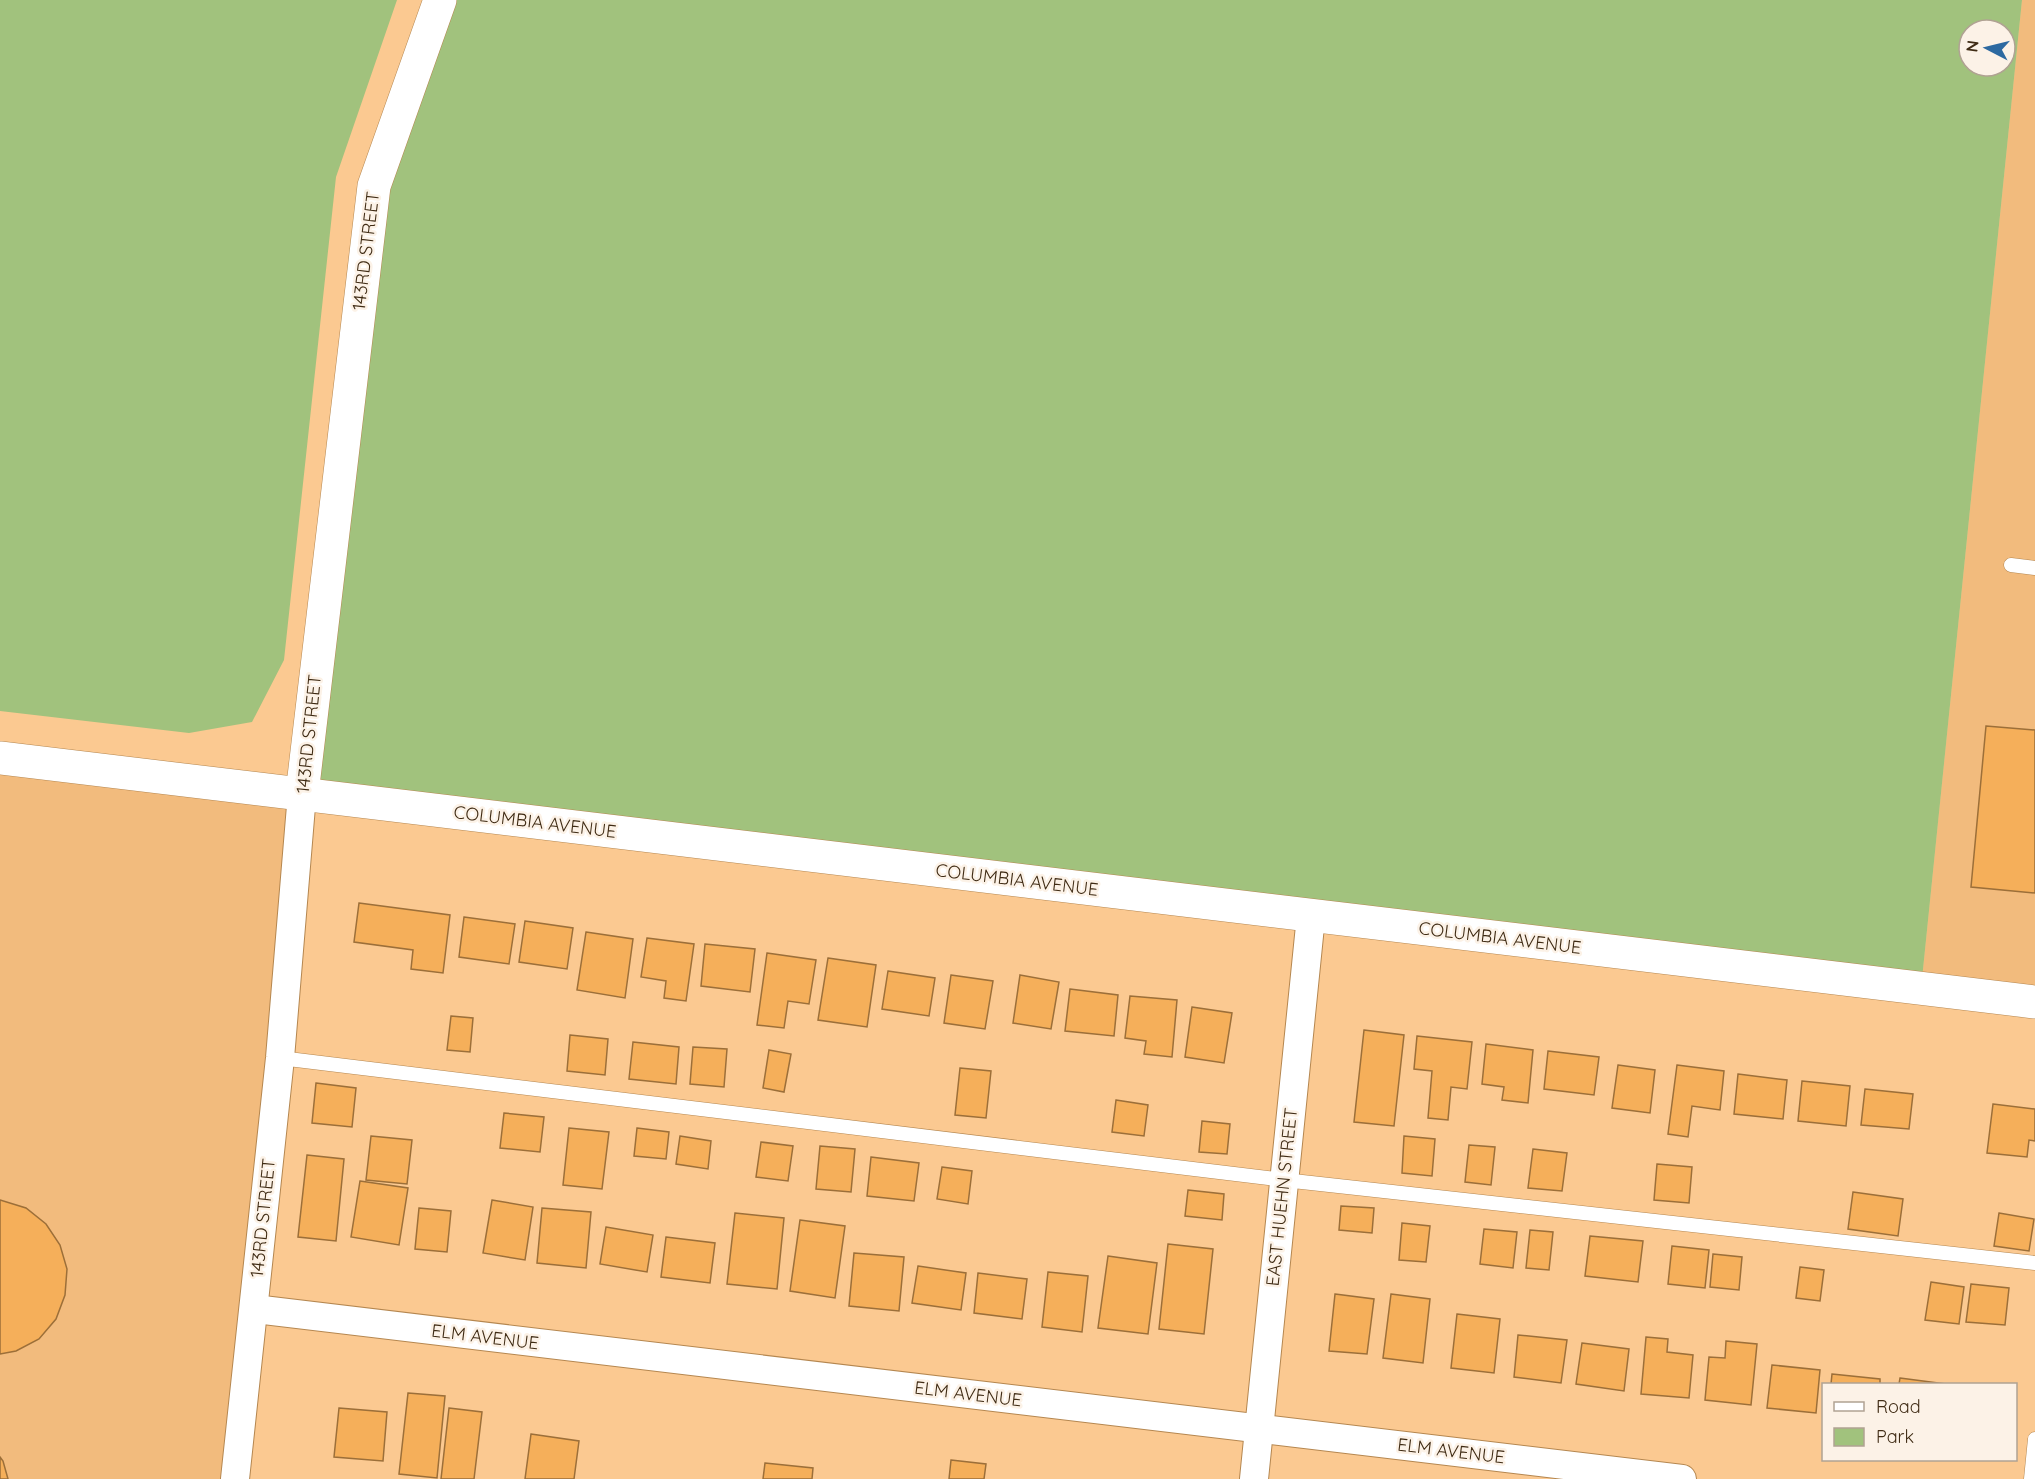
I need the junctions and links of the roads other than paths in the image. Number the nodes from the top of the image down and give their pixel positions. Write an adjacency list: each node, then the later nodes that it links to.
1 (440, 0): 5 (street, 143RD STREET)
2 (2011, 565): 3 (lane)
3 (2035, 568)
4 (0, 758): 5 (street, COLUMBIA AVENUE)
5 (302, 794): 6 (street, COLUMBIA AVENUE); 8 (street, 143RD STREET)
6 (1311, 916): 7 (street, COLUMBIA AVENUE); 9 (street, EAST HUEHN STREET)
7 (2035, 1002)
8 (280, 1058): 9 (lane); 11 (street, 143RD STREET)
9 (1284, 1180): 10 (lane); 12 (street, EAST HUEHN STREET)
10 (2035, 1263)
11 (254, 1310): 12 (street, ELM AVENUE); 14 (street, 143RD STREET)
12 (1259, 1428): 15 (street, EAST HUEHN STREET); 16 (street, ELM AVENUE)
13 (2035, 1439): 17 (lane)
14 (235, 1479)
15 (1254, 1479)
16 (1682, 1479)
17 (2031, 1479)

